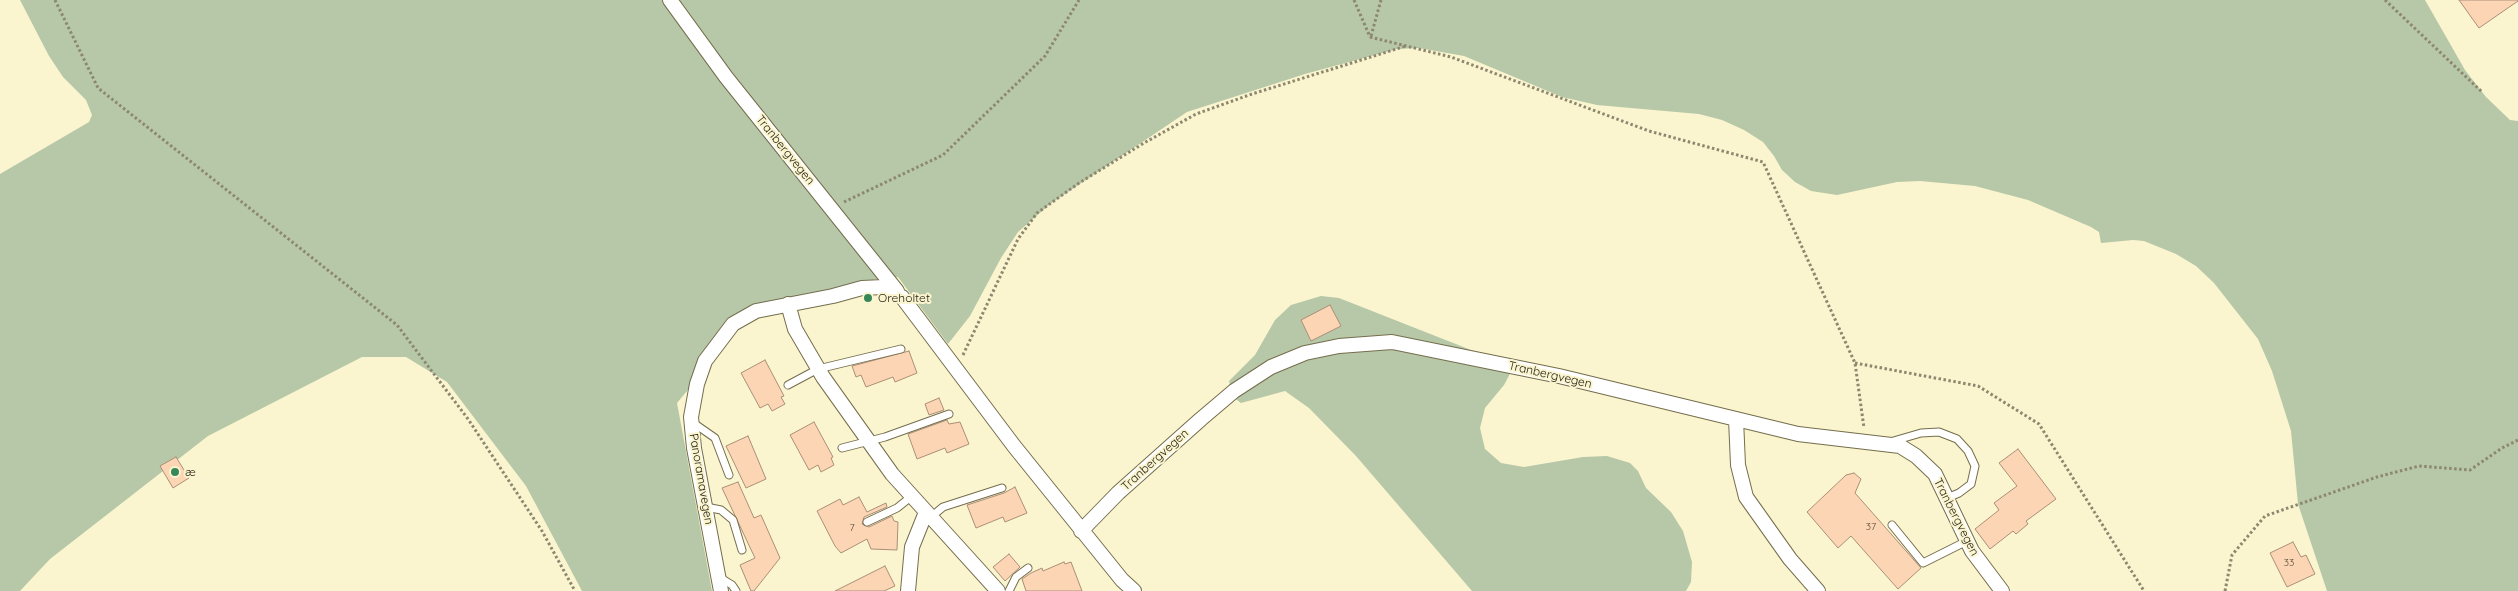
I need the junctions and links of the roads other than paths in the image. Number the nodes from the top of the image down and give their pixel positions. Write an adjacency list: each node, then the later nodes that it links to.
1 (670, 0): 3 (street, Tranbergvegen)
2 (884, 287): 3 (street, Tranbergvegen); 4 (street, Panoramavegen)
3 (902, 297): 22 (street, Tranbergvegen)
4 (788, 304): 6 (street); 10 (street, Panoramavegen)
5 (901, 349): 6 (lane)
6 (818, 369): 7 (lane); 11 (street)
7 (788, 385)
8 (949, 414): 11 (lane)
9 (1736, 419): 12 (street, Tranbergvegen); 22 (street, Tranbergvegen); 33 (street)
10 (692, 421): 14 (lane); 18 (street, Panoramavegen)
11 (868, 441): 13 (lane); 16 (street)
12 (1873, 444): 17 (street, Tranbergvegen); 17 (lane)
13 (842, 448)
14 (729, 475)
15 (1002, 488): 19 (lane)
16 (912, 496): 19 (street); 20 (lane)
17 (1947, 498): 23 (street, Tranbergvegen)
18 (706, 508): 24 (lane); 26 (street, Panoramavegen)
19 (928, 514): 29 (street); 30 (street)
20 (867, 522)
21 (1892, 525): 23 (lane)
22 (1081, 531): 32 (street, Tranbergvegen)
23 (1967, 541): 34 (street, Tranbergvegen)
24 (742, 550)
25 (1028, 568): 31 (lane)
26 (719, 576): 27 (street, Panoramavegen); 28 (lane)
27 (721, 591)
28 (736, 591)
29 (908, 591)
30 (998, 591)
31 (1010, 591)
32 (1134, 591)
33 (1818, 591)
34 (2002, 591)

